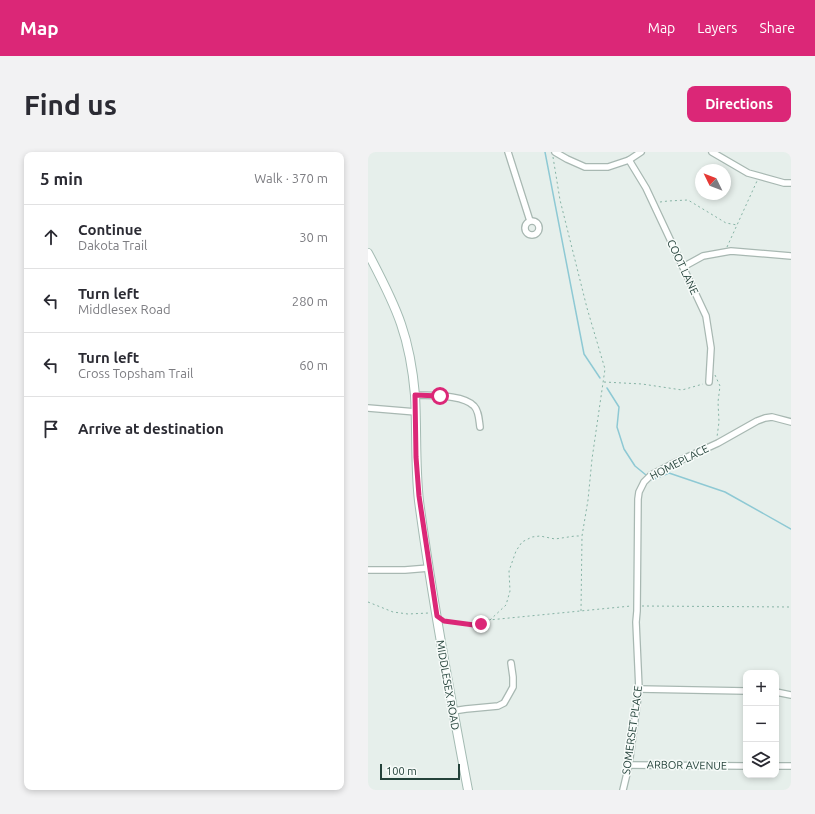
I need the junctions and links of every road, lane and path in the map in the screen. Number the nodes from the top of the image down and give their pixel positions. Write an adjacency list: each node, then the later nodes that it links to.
1 (508, 152): 9 (street)
2 (554, 152): 5 (street); 16 (path)
3 (641, 152): 5 (street)
4 (712, 152): 6 (street)
5 (629, 160): 8 (street, COOT LANE)
6 (759, 176): 7 (street); 10 (path)
7 (791, 183)
8 (654, 205): 10 (path); 14 (street, COOT LANE)
9 (530, 221)
10 (737, 225): 11 (path)
11 (725, 252): 13 (street); 14 (street)
12 (368, 253): 18 (main road, MIDDLESEX ROAD)
13 (791, 256)
14 (683, 267): 17 (street, COOT LANE)
15 (714, 371): 23 (path)
16 (603, 382): 17 (path); 24 (path)
17 (709, 382)
18 (415, 395): 20 (main road, MIDDLESEX ROAD); 22 (street)
19 (368, 408): 20 (street)
20 (416, 412): 25 (main road, MIDDLESEX ROAD)
21 (791, 422): 23 (street, HOMEPLACE)
22 (480, 427)
23 (716, 443): 30 (street, HOMEPLACE)
24 (582, 536): 28 (path); 29 (path)
25 (429, 568): 26 (street); 29 (main road, MIDDLESEX ROAD)
26 (368, 570)
27 (368, 602): 29 (path)
28 (580, 611)
29 (437, 616): 36 (main road, MIDDLESEX ROAD)
30 (636, 622): 32 (street, SOMERSET PLACE)
31 (511, 663): 36 (street)
32 (639, 689): 33 (street); 37 (street, SOMERSET PLACE)
33 (743, 692)
34 (779, 693): 35 (street)
35 (791, 695)
36 (453, 711): 41 (main road, MIDDLESEX ROAD)
37 (629, 764): 38 (street, ARBOR AVENUE); 42 (street, SOMERSET PLACE)
38 (743, 766)
39 (779, 766): 40 (street)
40 (791, 766)
41 (468, 790)
42 (623, 790)

